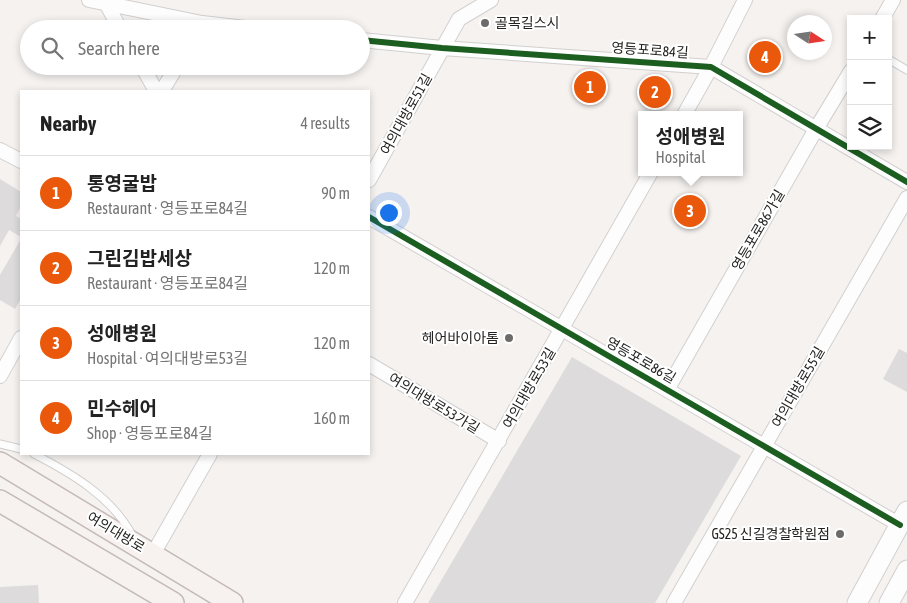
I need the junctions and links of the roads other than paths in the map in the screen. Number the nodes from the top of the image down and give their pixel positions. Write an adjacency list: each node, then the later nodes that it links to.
1 (89, 0): 5 (street)
2 (491, 0): 10 (street)
3 (745, 0): 12 (street)
4 (893, 0): 6 (street)
5 (106, 3): 7 (street); 8 (street)
6 (884, 15)
7 (115, 20)
8 (175, 20)
9 (370, 41): 10 (street, 영등포로84길)
10 (442, 48): 12 (street, 영등포로84길); 24 (street, 여의대방로51길)
11 (890, 60): 13 (lane)
12 (711, 67): 19 (street); 20 (street, 영등포로84길)
13 (907, 70)
14 (147, 75): 17 (street)
15 (172, 75): 18 (street)
16 (847, 78): 20 (street, 영등포로86가길)
17 (155, 90)
18 (163, 90)
19 (686, 111)
20 (816, 129): 25 (street, 영등포로84길); 32 (street, 영등포로86가길)
21 (0, 150): 22 (street)
22 (20, 160)
23 (650, 176): 28 (street, 여의대방로53길)
24 (370, 178)
25 (907, 182)
26 (907, 198): 35 (street, 여의대방로55길)
27 (370, 218): 28 (street, 영등포로86길)
28 (562, 328): 32 (street, 영등포로86길); 33 (street, 여의대방로53길)
29 (20, 340): 31 (street)
30 (370, 365): 33 (street, 여의대방로53가길)
31 (0, 376)
32 (667, 390): 35 (street, 영등포로86길)
33 (498, 441): 47 (street, 여의대방로53길)
34 (0, 444): 36 (lane)
35 (763, 447): 41 (street, 영등포로86길); 48 (street, 여의대방로55길)
36 (20, 449)
37 (36, 455): 42 (lane)
38 (209, 455): 42 (street)
39 (0, 463): 42 (main road, 여의대방로)
40 (0, 501): 45 (main road)
41 (903, 518): 44 (main road)
42 (145, 549): 46 (main road, 여의대방로)
43 (907, 570): 51 (main road)
44 (868, 582): 49 (main road); 50 (lane)
45 (173, 603)
46 (232, 603)
47 (405, 603)
48 (674, 603)
49 (857, 603)
50 (861, 603)
51 (889, 603)

